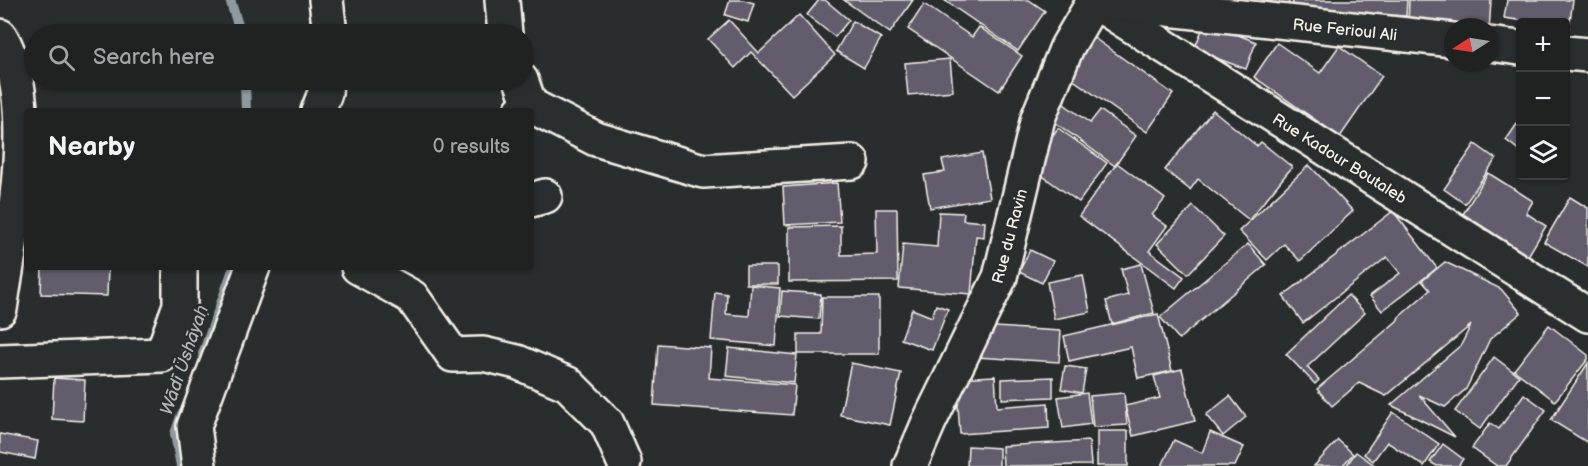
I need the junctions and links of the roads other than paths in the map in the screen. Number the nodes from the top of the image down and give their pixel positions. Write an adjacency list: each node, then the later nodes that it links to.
1 (327, 0): 4 (street)
2 (502, 0): 5 (street)
3 (1093, 1): 7 (street, Rue Ferioul Ali); 21 (street, Rue Kadour Boutaleb); 25 (street, Rue du Ravin)
4 (329, 24)
5 (504, 24)
6 (0, 36): 16 (street)
7 (1444, 39)
8 (1498, 45): 9 (street)
9 (1516, 47)
10 (1570, 53): 11 (street)
11 (1588, 55)
12 (325, 90): 14 (street)
13 (524, 98): 15 (street)
14 (319, 108)
15 (852, 162)
16 (22, 199): 20 (street)
17 (180, 270): 22 (street)
18 (252, 270): 24 (street)
19 (363, 270): 23 (street)
20 (0, 309)
21 (1588, 315)
22 (0, 361)
23 (624, 462)
24 (199, 466)
25 (910, 466)

